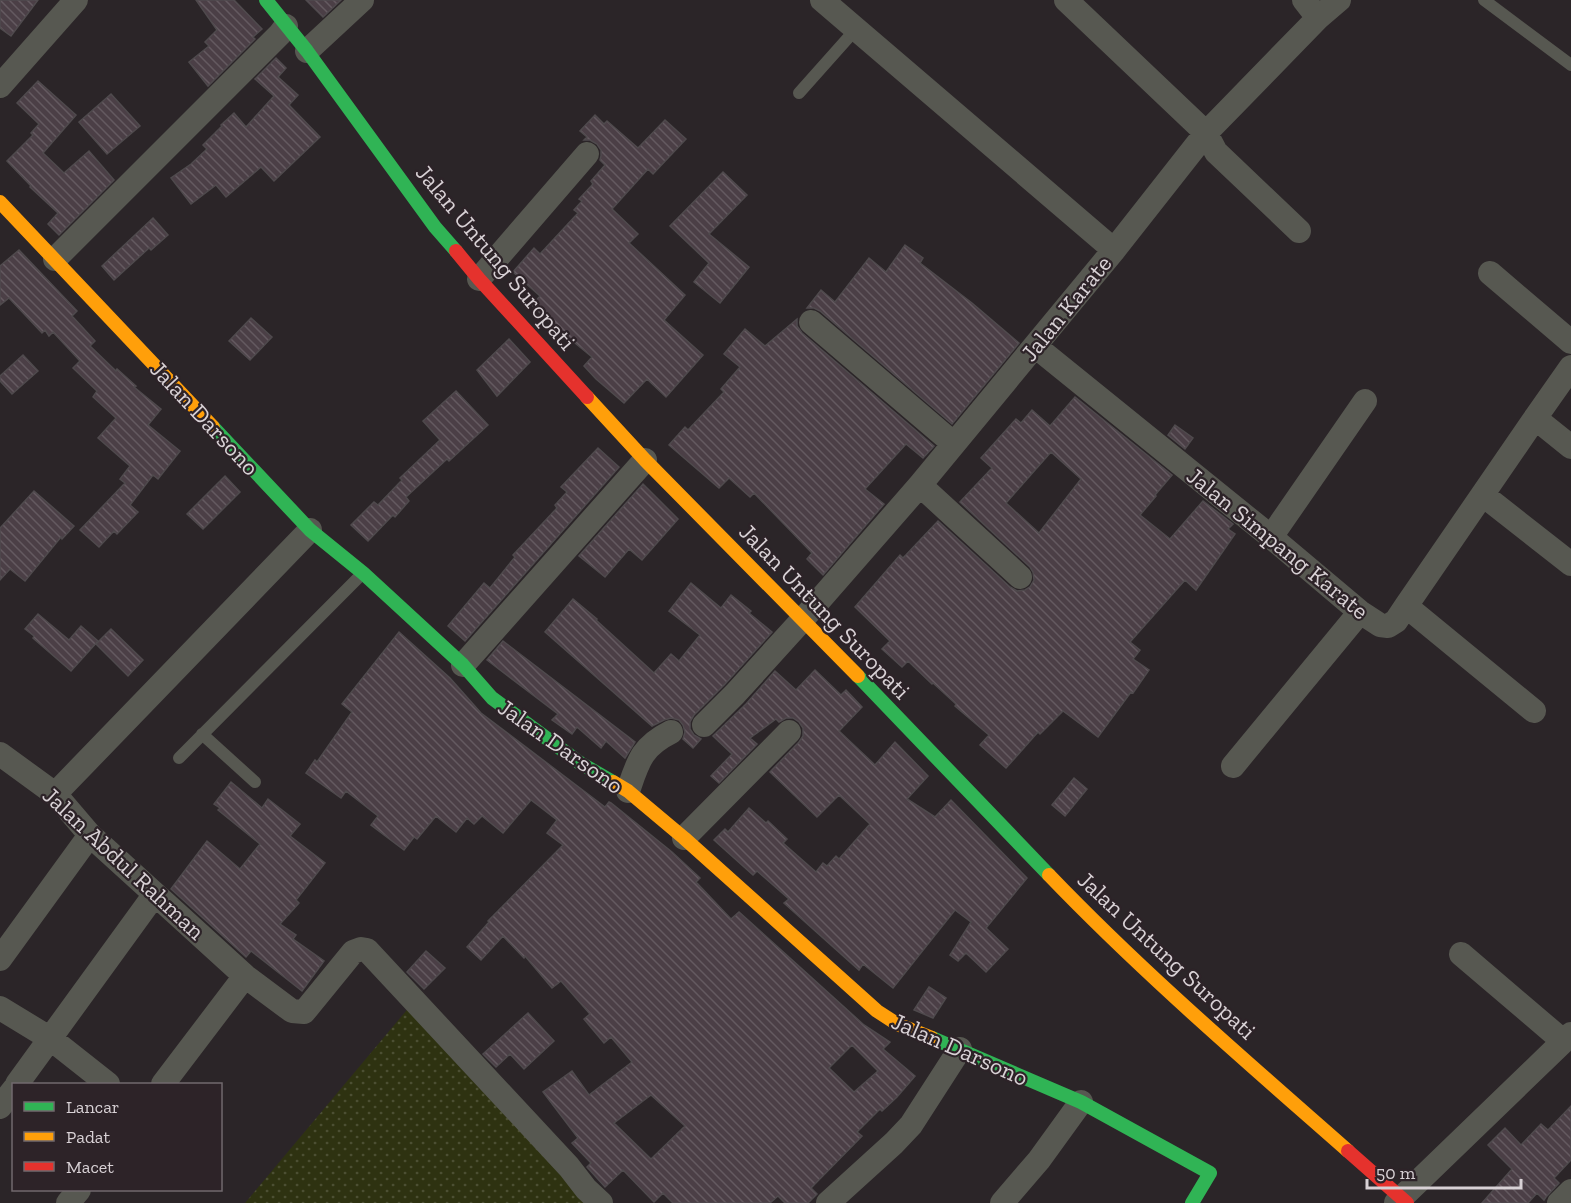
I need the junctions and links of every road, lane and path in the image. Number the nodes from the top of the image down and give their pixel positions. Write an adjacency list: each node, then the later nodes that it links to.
1 (76, 0): 13 (street)
2 (266, 0): 9 (main road, Jalan Untung Suropati)
3 (362, 0): 11 (street)
4 (822, 0): 10 (street)
5 (1066, 0): 15 (street)
6 (1339, 0): 8 (street, Jalan Karate)
7 (1484, 0): 12 (lane)
8 (1311, 9): 15 (street, Jalan Karate)
9 (286, 26): 11 (main road, Jalan Untung Suropati); 20 (street)
10 (856, 29): 14 (lane); 19 (street)
11 (307, 51): 22 (main road, Jalan Untung Suropati)
12 (1571, 65)
13 (0, 86)
14 (799, 93)
15 (1206, 133): 18 (street); 19 (street, Jalan Karate)
16 (587, 154): 22 (street)
17 (0, 202): 20 (main road, Jalan Darsono)
18 (1299, 231)
19 (1114, 250): 25 (street, Jalan Karate)
20 (55, 259): 34 (main road, Jalan Darsono)
21 (1490, 273): 24 (street)
22 (479, 279): 31 (main road, Jalan Untung Suropati)
23 (811, 322): 29 (street)
24 (1571, 342)
25 (1035, 346): 29 (street, Jalan Karate); 35 (street, Jalan Simpang Karate)
26 (1571, 368): 28 (street, Jalan Simpang Karate)
27 (1365, 401): 35 (street)
28 (1535, 418): 30 (street); 33 (street, Jalan Simpang Karate)
29 (954, 444): 32 (street, Jalan Karate)
30 (1571, 447)
31 (645, 460): 41 (main road, Jalan Untung Suropati); 42 (street)
32 (920, 485): 38 (street); 41 (street, Jalan Karate)
33 (1483, 495): 36 (street); 39 (street, Jalan Simpang Karate)
34 (310, 530): 37 (main road, Jalan Darsono); 53 (street)
35 (1271, 537): 40 (street, Jalan Simpang Karate)
36 (1571, 564)
37 (363, 573): 42 (main road, Jalan Darsono); 47 (lane)
38 (1020, 577)
39 (1406, 606): 40 (street, Jalan Simpang Karate); 43 (street)
40 (1360, 612): 50 (street)
41 (803, 620): 44 (street, Jalan Karate); 72 (main road, Jalan Untung Suropati)
42 (463, 665): 52 (main road, Jalan Darsono)
43 (1534, 711)
44 (704, 725)
45 (671, 732): 52 (street)
46 (789, 732): 55 (street)
47 (202, 734): 49 (lane); 51 (lane)
48 (0, 754): 53 (street, Jalan Abdul Rahman)
49 (179, 758)
50 (1233, 766)
51 (255, 782)
52 (627, 791): 55 (main road, Jalan Darsono)
53 (55, 794): 54 (street, Jalan Abdul Rahman)
54 (90, 835): 56 (street, Jalan Abdul Rahman); 58 (street)
55 (684, 837): 63 (main road, Jalan Darsono)
56 (155, 894): 59 (street, Jalan Abdul Rahman); 62 (street)
57 (1461, 954): 61 (street)
58 (0, 959)
59 (245, 976): 66 (street); 74 (street, Jalan Abdul Rahman)
60 (0, 1008): 62 (street)
61 (1567, 1037): 72 (street)
62 (51, 1039): 64 (street); 65 (street)
63 (960, 1049): 68 (main road, Jalan Darsono); 75 (street)
64 (18, 1083)
65 (107, 1083)
66 (164, 1083)
67 (12, 1092): 69 (street)
68 (1081, 1102): 76 (street); 77 (main road, Jalan Darsono)
69 (0, 1107)
70 (78, 1191): 73 (street)
71 (1571, 1191): 78 (street)
72 (1401, 1201)
73 (68, 1203)
74 (601, 1203)
75 (828, 1203)
76 (1002, 1203)
77 (1192, 1203)
78 (1559, 1203)

